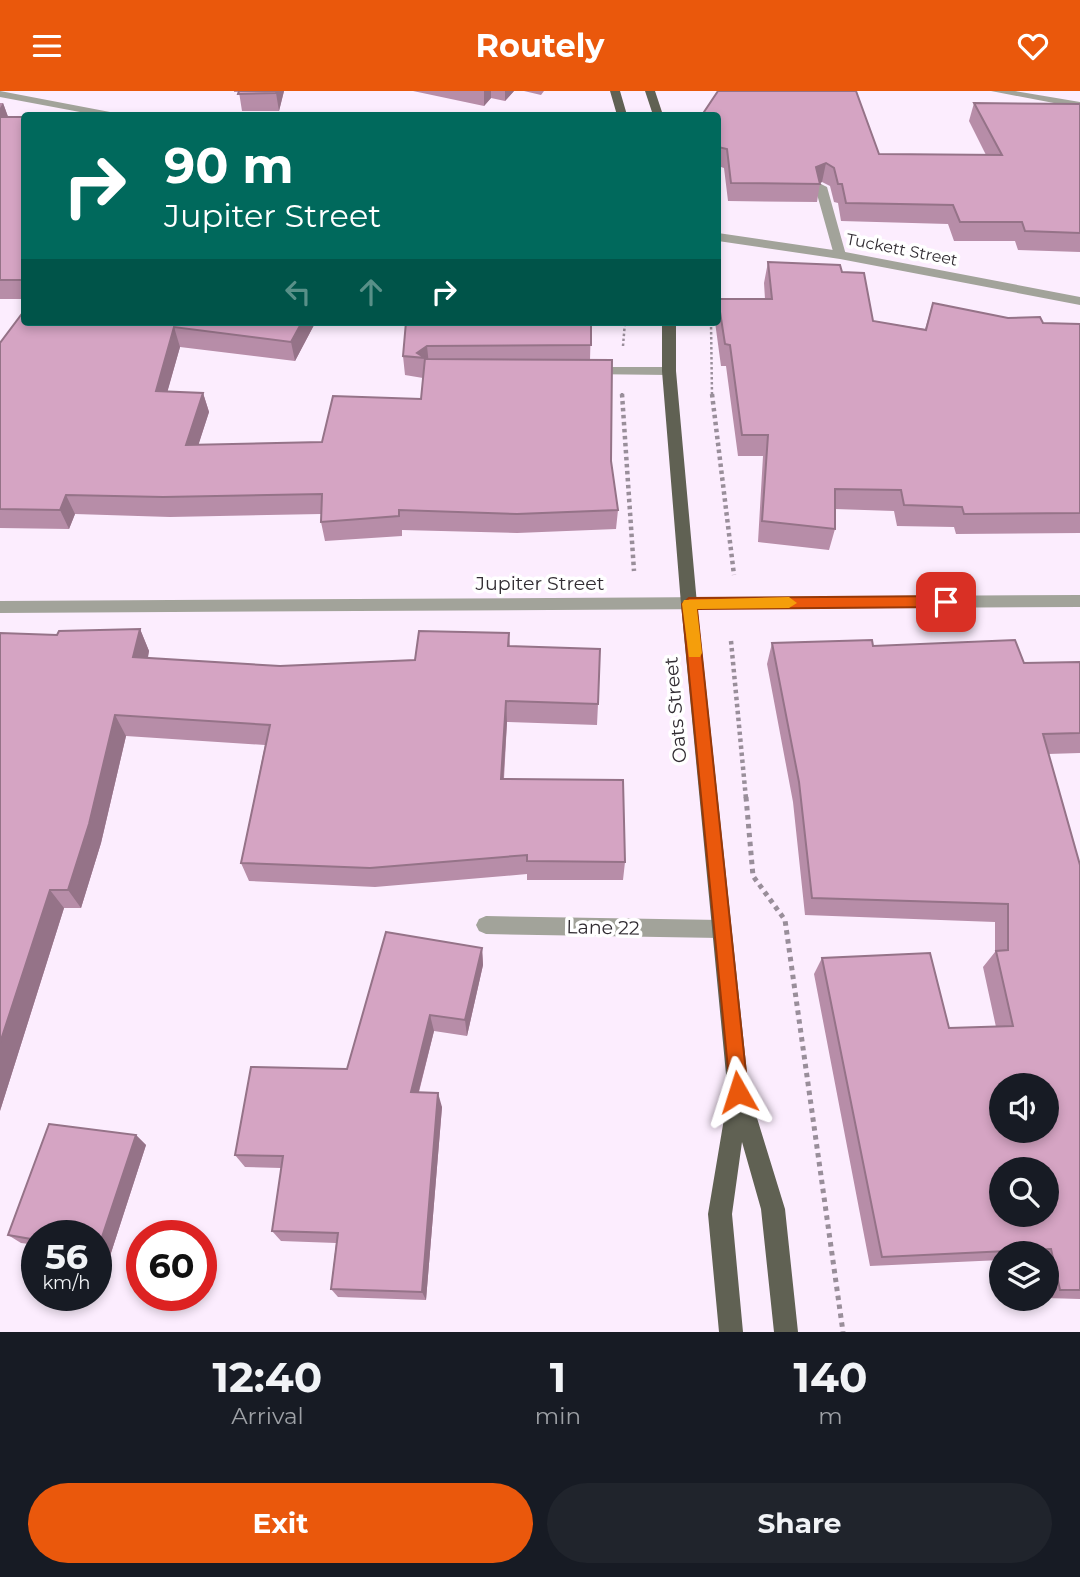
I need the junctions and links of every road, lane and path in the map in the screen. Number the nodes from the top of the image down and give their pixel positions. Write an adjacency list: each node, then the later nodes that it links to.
1 (615, 91): 7 (main road)
2 (650, 91): 8 (main road)
3 (996, 91): 5 (street)
4 (0, 94): 6 (street)
5 (1080, 105)
6 (94, 112)
7 (621, 112)
8 (657, 112)
9 (821, 187): 11 (street)
10 (721, 237): 11 (street, Tuckett Street)
11 (839, 255): 12 (street, Tuckett Street)
12 (1080, 301)
13 (625, 326): 17 (path)
14 (669, 326): 18 (main road, Oats Street)
15 (711, 326): 20 (path)
16 (579, 371): 17 (street)
17 (620, 371): 18 (street); 19 (path)
18 (669, 371): 22 (main road, Oats Street)
19 (634, 571)
20 (734, 576)
21 (1080, 601): 22 (street, Jupiter Street)
22 (689, 604): 23 (street, Jupiter Street); 26 (main road, Oats Street)
23 (0, 607)
24 (731, 641): 30 (path)
25 (486, 925): 26 (street, Lane 22)
26 (720, 929): 27 (main road, Oats Street)
27 (738, 1092): 28 (main road, Oats Street); 29 (main road, Oats Street)
28 (731, 1332)
29 (786, 1332)
30 (843, 1332)

